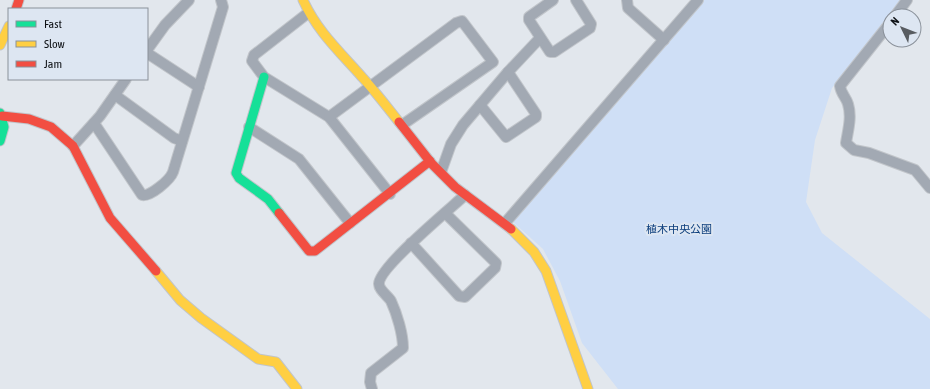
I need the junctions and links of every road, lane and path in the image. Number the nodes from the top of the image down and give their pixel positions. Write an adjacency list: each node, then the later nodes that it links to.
1 (189, 0): 14 (street)
2 (221, 0): 21 (street)
3 (303, 0): 8 (street)
4 (553, 0): 11 (street)
5 (576, 0): 11 (street)
6 (627, 0): 12 (street)
7 (696, 1): 12 (street)
8 (308, 13): 18 (street); 20 (street)
9 (8, 28): 13 (street)
10 (882, 33): 34 (street)
11 (540, 38): 17 (street)
12 (664, 40): 39 (street)
13 (0, 45)
14 (148, 50)
15 (148, 53): 21 (street)
16 (493, 62): 17 (street); 20 (street); 27 (street)
17 (506, 74): 23 (street); 23 (street)
18 (264, 77): 25 (street); 28 (street)
19 (125, 80): 22 (street)
20 (370, 86): 25 (street); 27 (street)
21 (199, 87): 30 (street)
22 (115, 95): 26 (street); 30 (street)
23 (480, 105): 33 (street)
24 (1, 114): 29 (street); 31 (street)
25 (330, 117): 35 (street)
26 (94, 123): 30 (street); 31 (street)
27 (402, 125): 32 (street)
28 (249, 127): 38 (street); 38 (street)
29 (0, 141)
30 (182, 142)
31 (73, 146): 41 (street)
32 (430, 161): 33 (street); 35 (street)
33 (441, 172): 36 (street)
34 (930, 188)
35 (390, 194): 38 (street)
36 (465, 194): 37 (street); 39 (street)
37 (445, 213): 40 (street); 40 (street)
38 (350, 223)
39 (505, 223): 43 (street)
40 (411, 243): 42 (street)
41 (297, 389)
42 (372, 389)
43 (588, 389)

